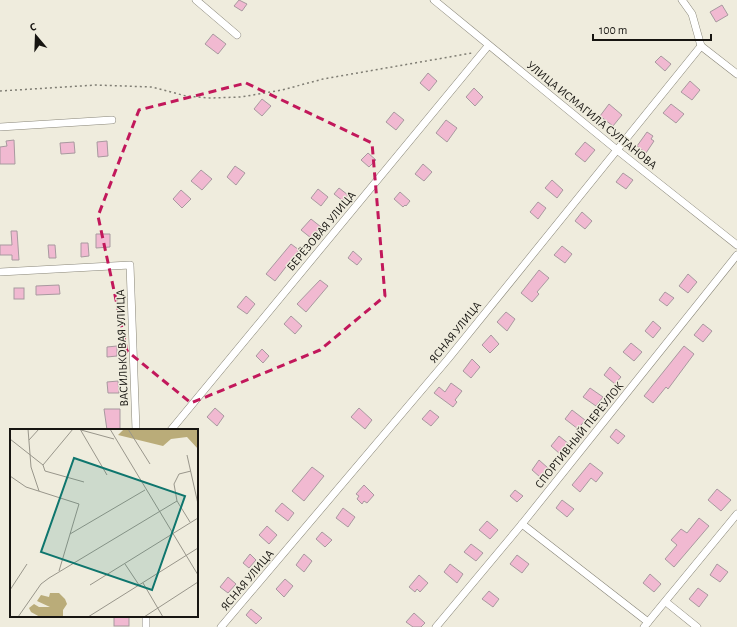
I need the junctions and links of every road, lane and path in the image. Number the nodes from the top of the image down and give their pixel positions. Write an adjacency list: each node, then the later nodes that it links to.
1 (196, 0): 4 (street)
2 (434, 0): 5 (street, УЛИЦА ИСМАГИЛА СУЛТАНОВА)
3 (682, 0): 6 (street)
4 (236, 35)
5 (488, 46): 12 (street, УЛИЦА ИСМАГИЛА СУЛТАНОВА); 17 (street, БЕРЁЗОВАЯ УЛИЦА)
6 (702, 46): 8 (street); 12 (street, ЯСНАЯ УЛИЦА)
7 (476, 52): 9 (path)
8 (737, 74)
9 (0, 91)
10 (112, 120): 11 (street)
11 (0, 127)
12 (617, 150): 13 (street, УЛИЦА ИСМАГИЛА СУЛТАНОВА); 22 (street, ЯСНАЯ УЛИЦА)
13 (737, 245)
14 (737, 256): 19 (street, СПОРТИВНЫЙ ПЕРЕУЛОК)
15 (0, 272): 16 (street, ВАСИЛЬКОВАЯ УЛИЦА)
16 (136, 429)
17 (172, 429)
18 (737, 514): 20 (street)
19 (522, 524): 21 (street); 23 (street, СПОРТИВНЫЙ ПЕРЕУЛОК)
20 (666, 602): 21 (street); 24 (street)
21 (646, 625)
22 (221, 627)
23 (436, 627)
24 (697, 627)

